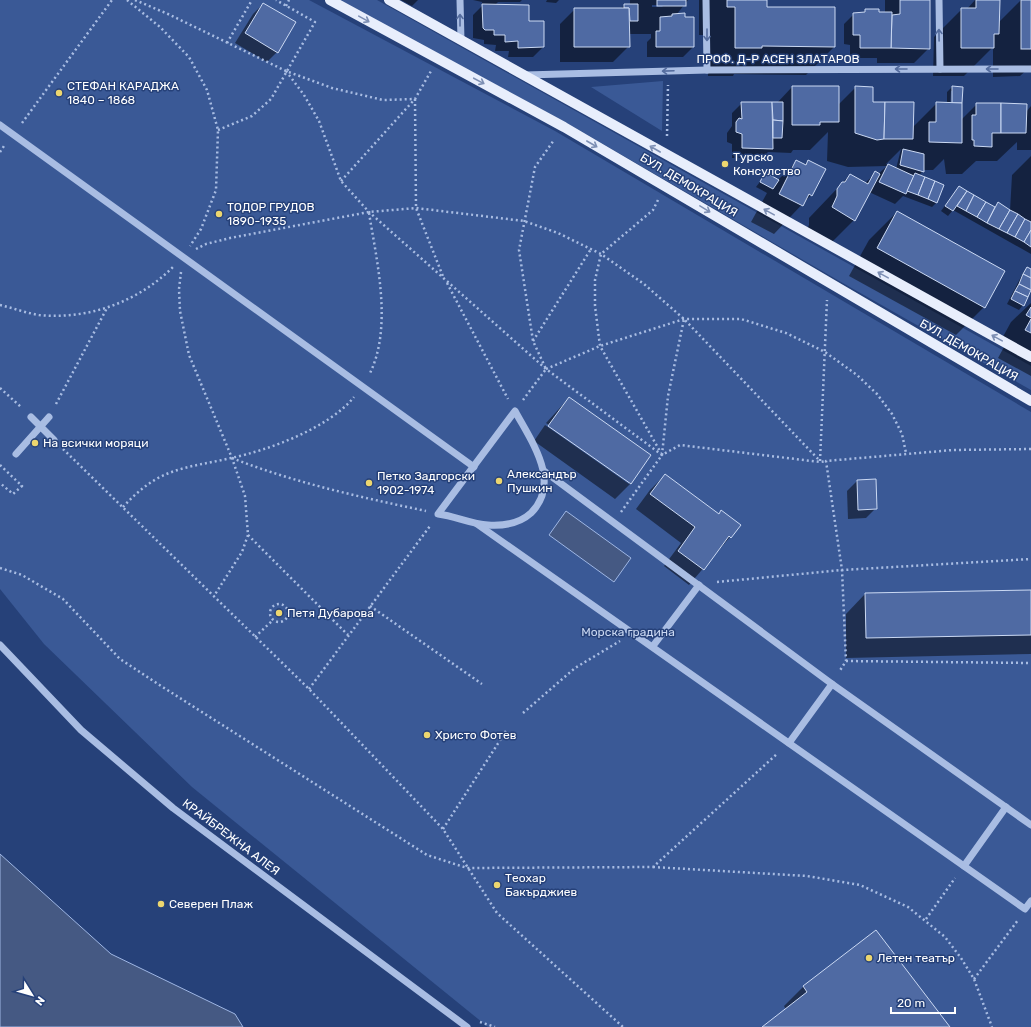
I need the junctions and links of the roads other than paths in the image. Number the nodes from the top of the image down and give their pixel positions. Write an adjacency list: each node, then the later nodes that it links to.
1 (330, 0): 13 (main road, БУЛ. ДЕМОКРАЦИЯ, one-way to 13)
2 (388, 0): 6 (main road, БУЛ. ДЕМОКРАЦИЯ)
3 (460, 0): 6 (street, one-way to 3)
4 (706, 0): 9 (street, one-way to 9)
5 (939, 0): 7 (street, one-way to 5)
6 (461, 40): 10 (main road, БУЛ. ДЕМОКРАЦИЯ)
7 (940, 69): 8 (street, ПРОФ. Д-Р АСЕН ЗЛАТАРОВ, one-way to 7); 9 (street, ПРОФ. Д-Р АСЕН ЗЛАТАРОВ, one-way to 9)
8 (1031, 69)
9 (707, 70): 10 (street, ПРОФ. Д-Р АСЕН ЗЛАТАРОВ, one-way to 10)
10 (525, 75): 12 (main road, БУЛ. ДЕМОКРАЦИЯ, one-way to 10)
11 (0, 124): 19 (street)
12 (1031, 357)
13 (1031, 401)
14 (31, 417): 16 (street)
15 (49, 417): 16 (street)
16 (41, 426): 17 (street); 18 (street)
17 (54, 440)
18 (16, 454)
19 (474, 466): 20 (street); 21 (street)
20 (544, 471): 21 (street); 22 (street)
21 (477, 524): 24 (street)
22 (699, 585): 24 (street); 25 (street)
23 (0, 645): 31 (street, КРАЙБРЕЖНА АЛЕЯ)
24 (653, 646): 26 (street)
25 (832, 684): 26 (street); 27 (street)
26 (789, 743): 29 (street)
27 (1006, 807): 28 (street); 29 (street)
28 (1031, 825)
29 (964, 866): 30 (street)
30 (1031, 901)
31 (467, 1027)

